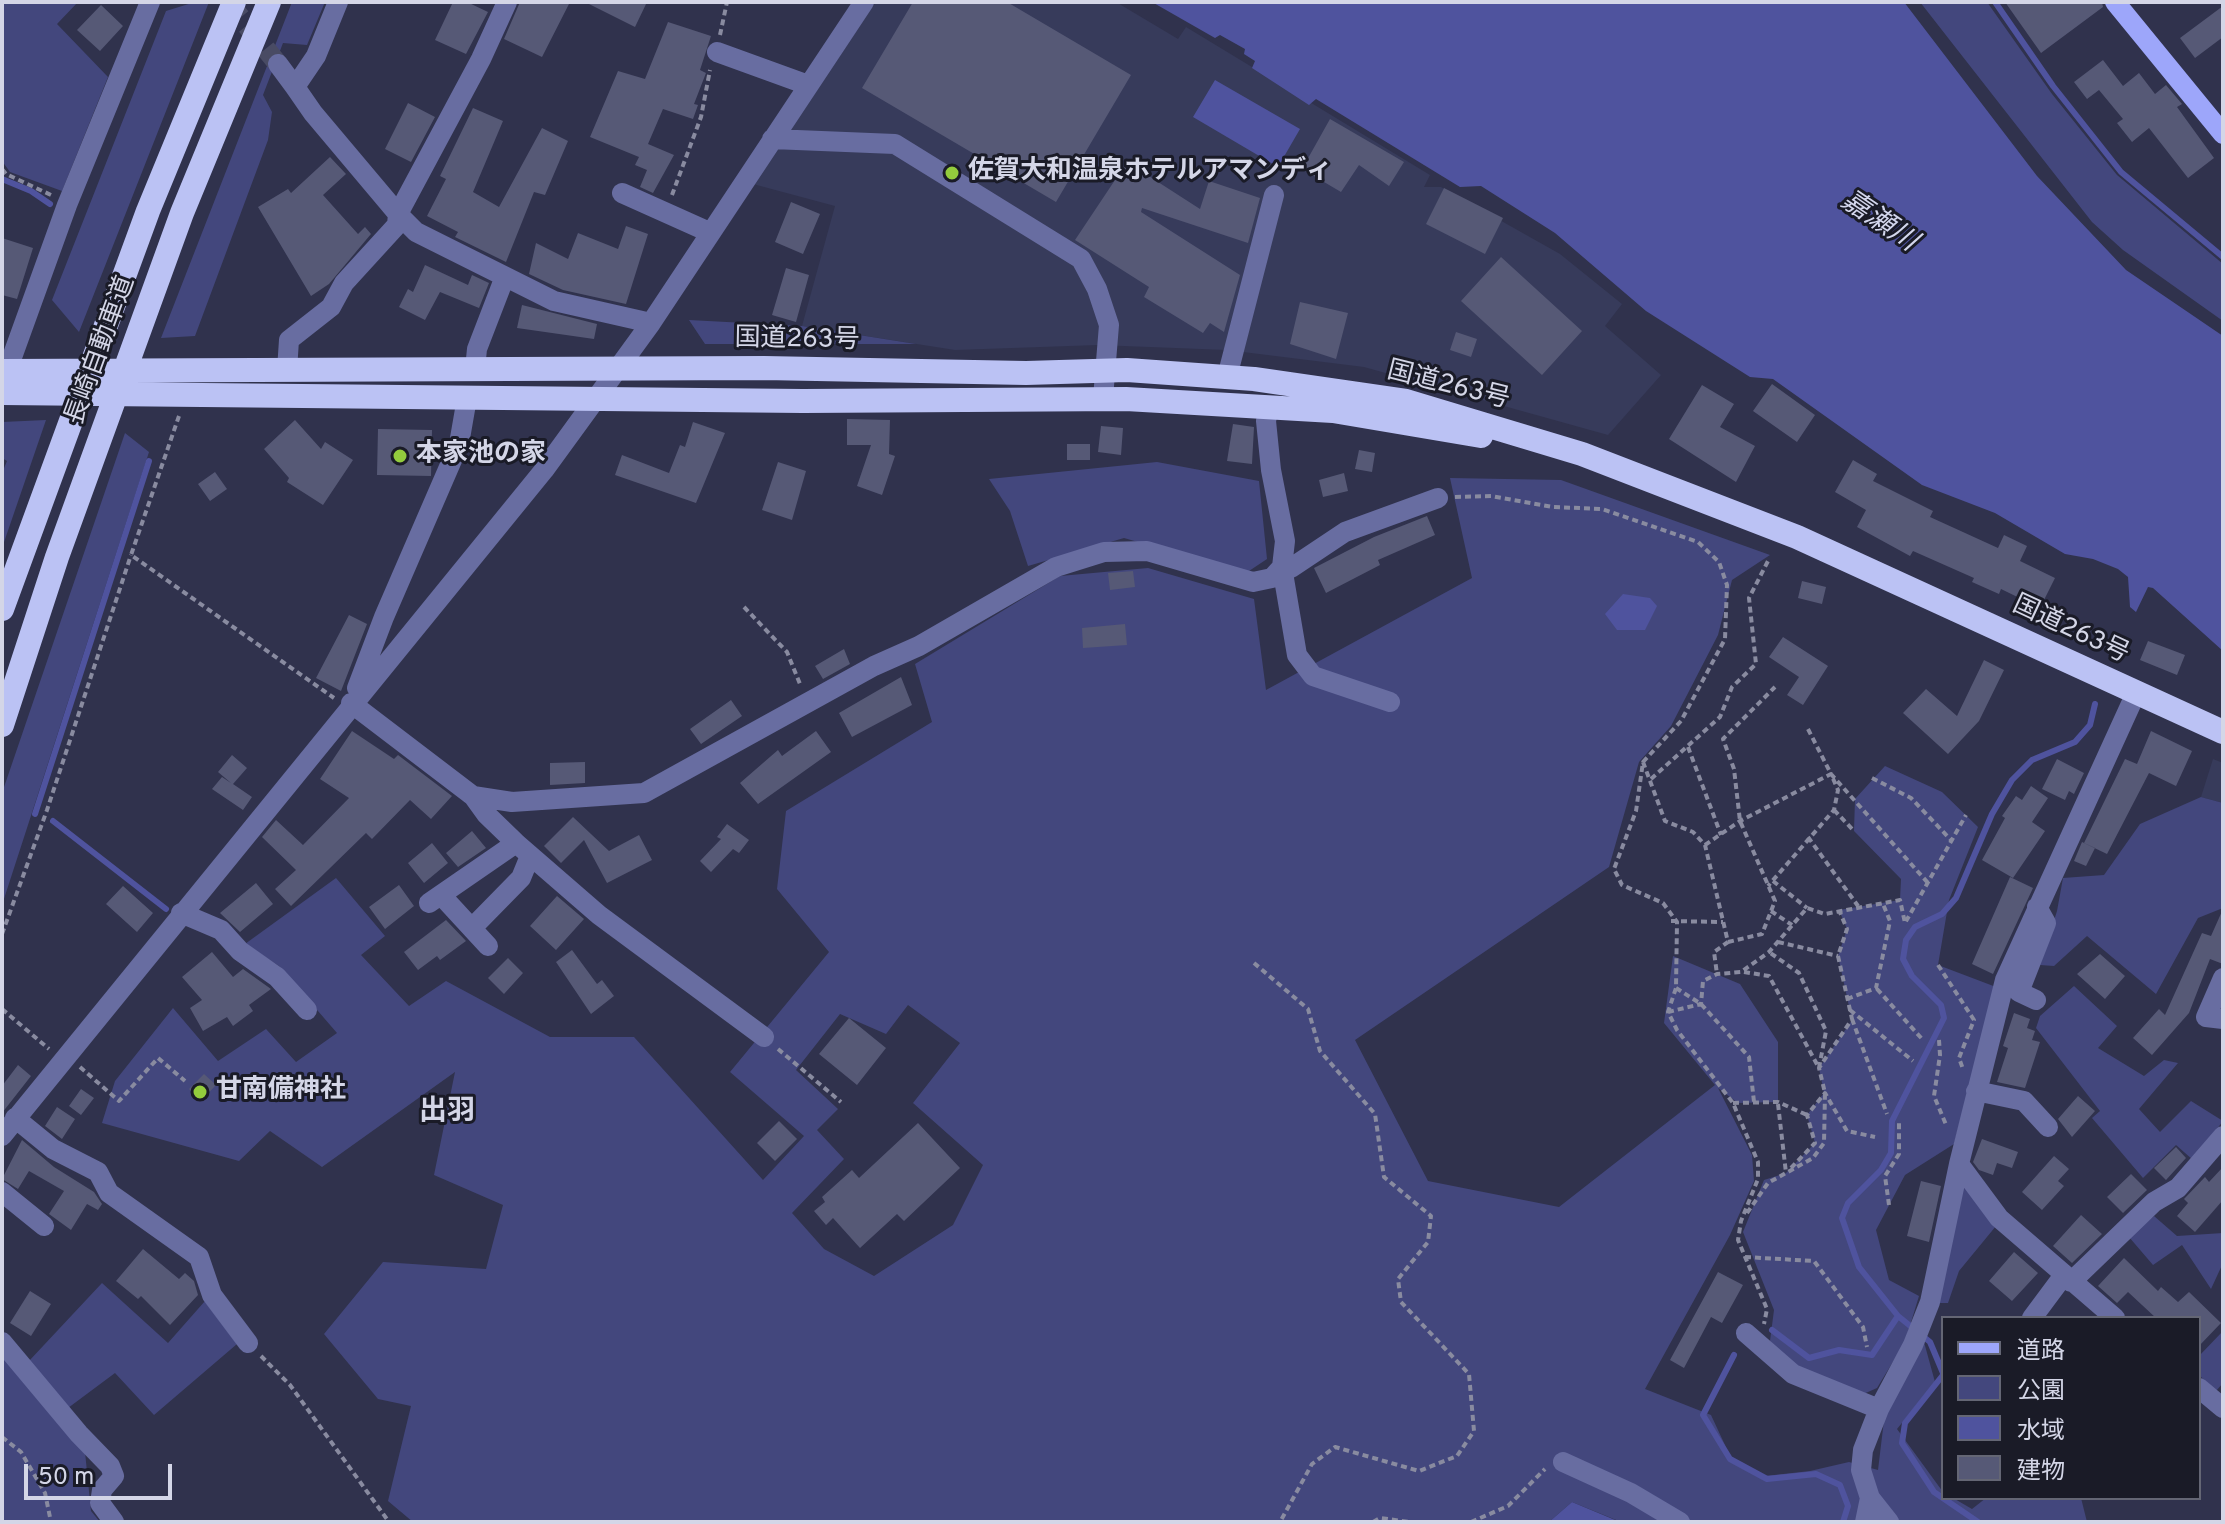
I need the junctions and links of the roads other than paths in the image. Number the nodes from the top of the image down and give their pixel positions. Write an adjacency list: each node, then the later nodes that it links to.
1 (150, 2): 20 (street)
2 (234, 2): 34 (highway, 長崎自動車道)
3 (269, 2): 38 (highway, 長崎自動車道)
4 (338, 2): 11 (street)
5 (507, 2): 16 (street)
6 (864, 2): 10 (street)
7 (2115, 2): 12 (main road)
8 (717, 52): 10 (street)
9 (278, 64): 11 (street)
10 (808, 85): 13 (street)
11 (295, 87): 16 (street)
12 (2223, 134)
13 (772, 139): 17 (street); 24 (street)
14 (622, 193): 17 (street)
15 (1274, 195): 25 (street)
16 (398, 214): 18 (street); 23 (street)
17 (709, 232): 19 (street)
18 (504, 279): 19 (street); 22 (street)
19 (651, 323): 21 (street)
20 (11, 333): 26 (street)
21 (618, 368): 22 (highway, 国道263号); 24 (highway, 国道263号); 29 (street)
22 (475, 369): 23 (highway, 国道263号)
23 (287, 370): 26 (highway, 国道263号)
24 (1106, 370): 25 (highway, 国道263号); 28 (street)
25 (1227, 377): 31 (highway, 国道263号)
26 (4, 378): 27 (highway, 国道263号)
27 (467, 398): 29 (highway, 国道263号); 37 (street)
28 (1103, 398): 29 (highway, 国道263号); 30 (highway, 国道263号)
29 (593, 399): 37 (street)
30 (1269, 406): 31 (highway, 国道263号); 33 (street)
31 (1582, 454): 35 (highway, 国道263号)
32 (1438, 498): 33 (street)
33 (1282, 567): 36 (street); 40 (street)
34 (2, 609)
35 (2136, 693): 39 (highway, 国道263号); 42 (street)
36 (1390, 702)
37 (351, 703): 40 (street); 43 (street)
38 (2, 725)
39 (2223, 732)
40 (473, 796): 41 (street)
41 (523, 849): 44 (street); 44 (street); 50 (street)
42 (2037, 907): 47 (street); 51 (street)
43 (181, 913): 48 (street); 52 (street)
44 (472, 928): 45 (street)
45 (488, 946)
46 (2223, 978): 49 (street)
47 (2036, 1000)
48 (307, 1010)
49 (2223, 1019)
50 (764, 1037)
51 (1976, 1091): 53 (street); 56 (street)
52 (15, 1118): 54 (street); 64 (street)
53 (2048, 1127)
54 (2, 1136)
55 (2223, 1136): 59 (street)
56 (1959, 1164): 59 (street); 67 (street)
57 (2, 1192): 58 (street)
58 (44, 1226)
59 (2068, 1279): 60 (street); 61 (street)
60 (2034, 1316)
61 (2113, 1316)
62 (1753, 1338): 67 (street)
63 (2, 1342): 70 (street)
64 (248, 1343)
65 (2201, 1390): 66 (street)
66 (2223, 1408)
67 (1879, 1409): 69 (street)
68 (1563, 1462): 71 (street)
69 (1870, 1498): 72 (street); 73 (street)
70 (114, 1522)
71 (1680, 1522)
72 (1865, 1522)
73 (1889, 1522)

